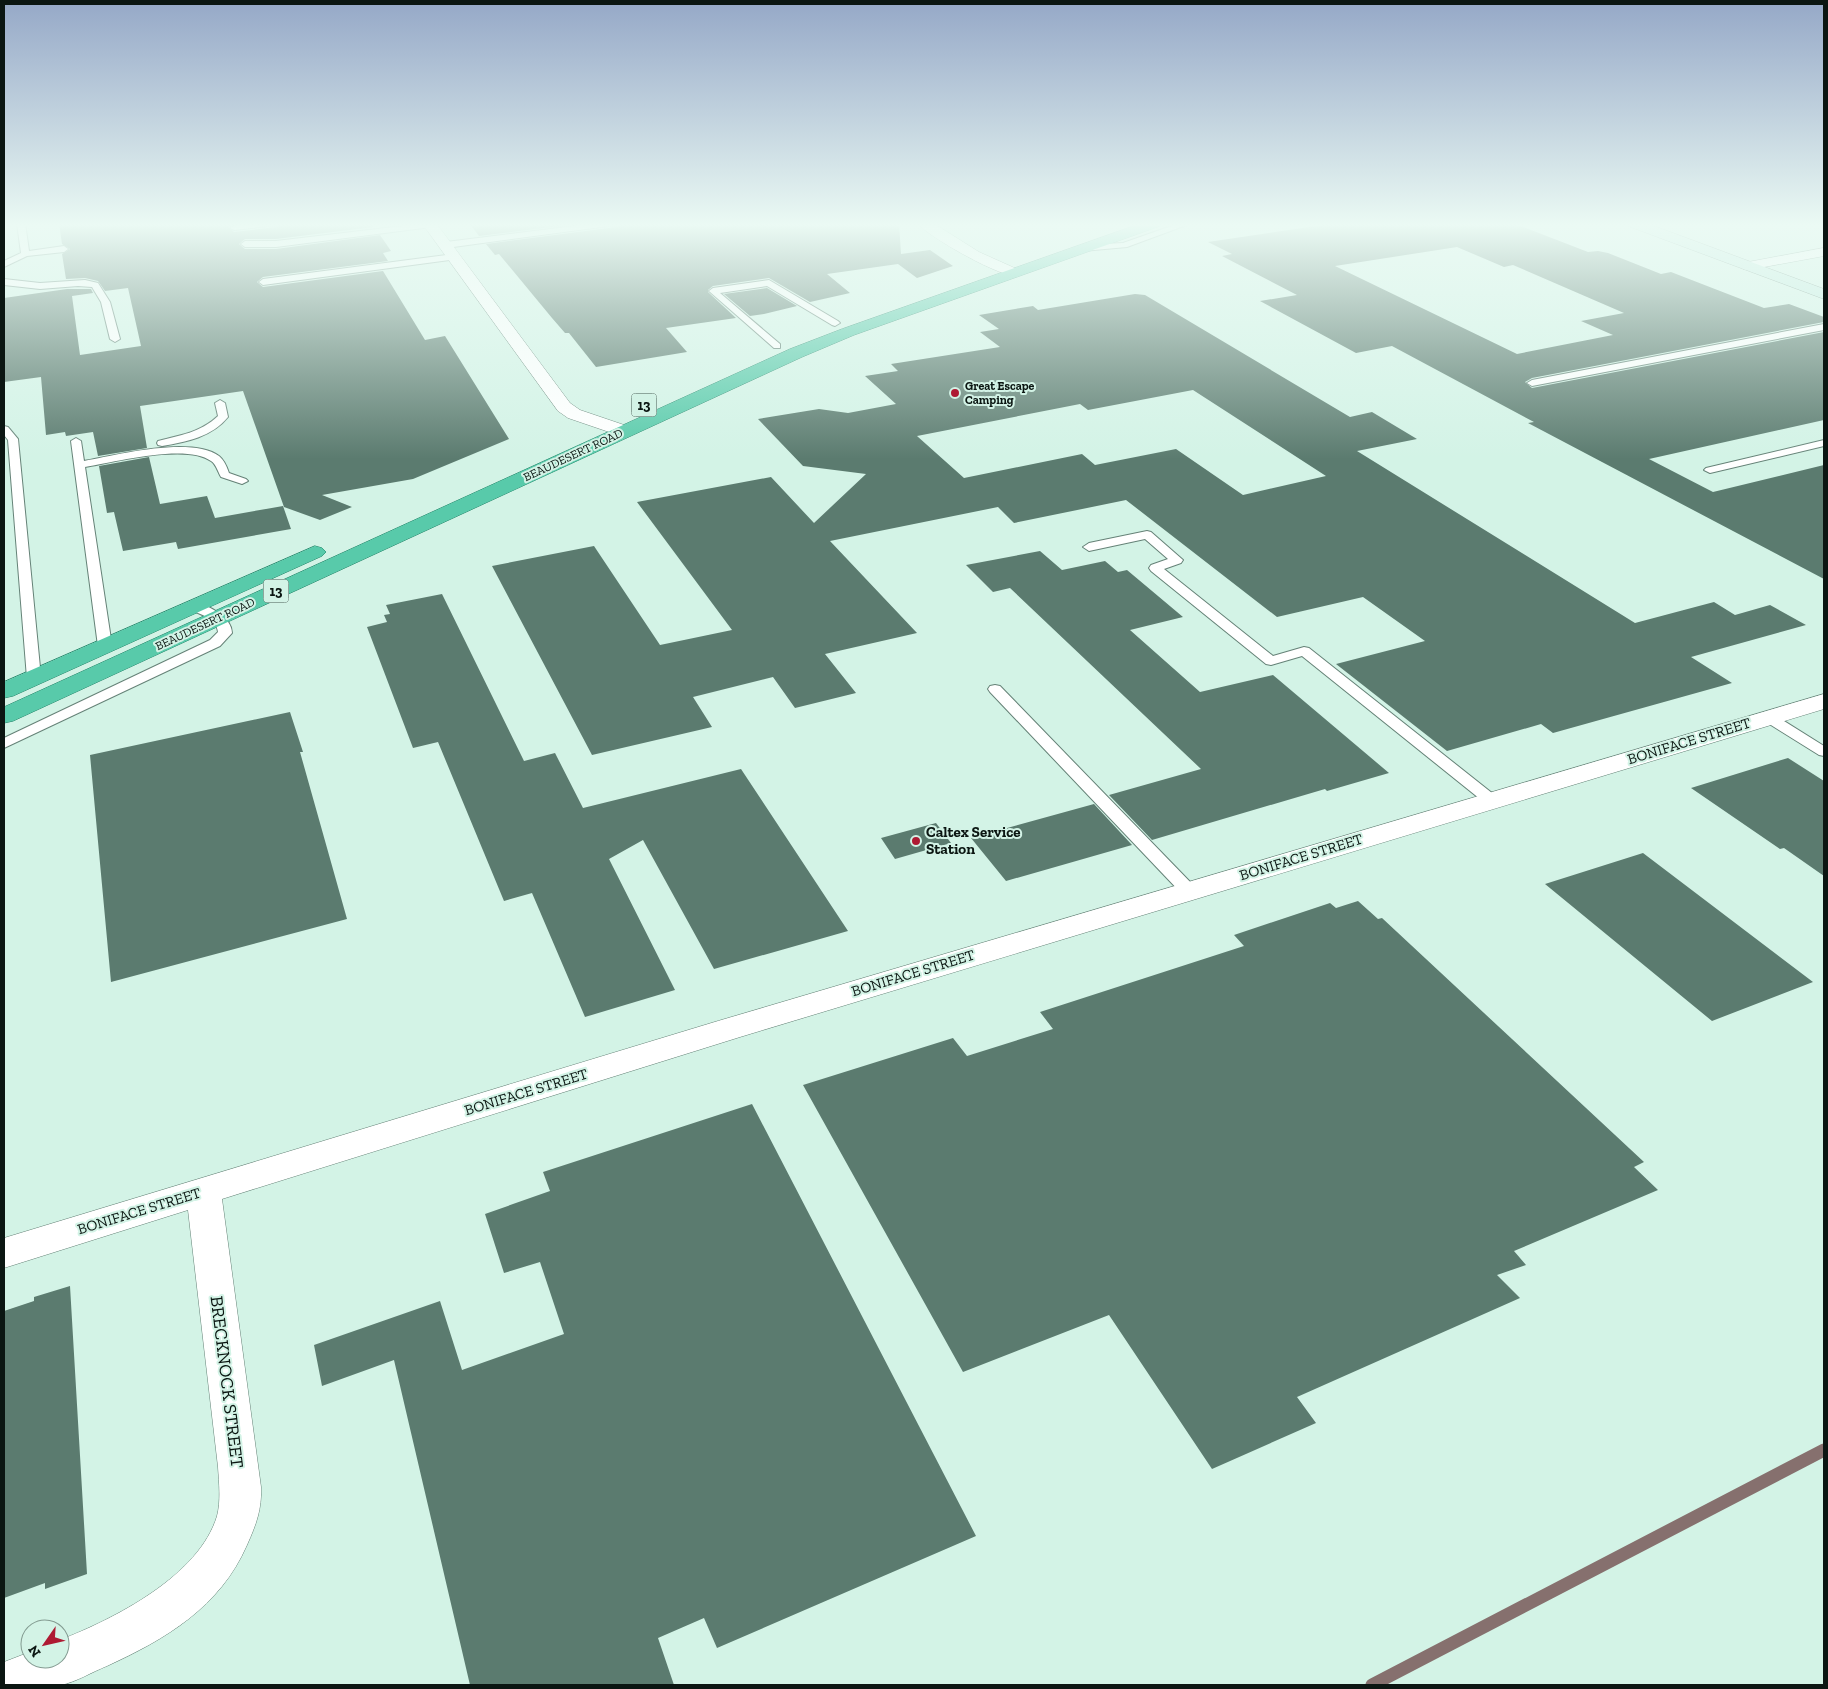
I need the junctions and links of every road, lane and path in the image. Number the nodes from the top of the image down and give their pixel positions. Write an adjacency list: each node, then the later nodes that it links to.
1 (106, 302): 9 (lane)
2 (486, 302): 15 (street)
3 (726, 302): 10 (lane)
4 (800, 302): 7 (lane)
5 (895, 302): 7 (highway)
6 (933, 302): 17 (highway, BEAUDESERT ROAD / 13)
7 (835, 323): 10 (highway)
8 (1824, 327): 12 (lane)
9 (115, 339)
10 (777, 346): 11 (highway)
11 (719, 371)
12 (1532, 383)
13 (687, 386): 15 (highway, BEAUDESERT ROAD / 13)
14 (220, 403): 20 (lane)
15 (602, 424): 17 (street); 23 (highway, BEAUDESERT ROAD / 13)
16 (4, 429): 29 (lane)
17 (624, 431): 27 (highway, BEAUDESERT ROAD / 13)
18 (76, 441): 20 (lane)
19 (1824, 443): 21 (lane)
20 (79, 460): 22 (lane); 28 (lane)
21 (1710, 470)
22 (242, 481)
23 (360, 532)
24 (333, 544): 26 (highway, BEAUDESERT ROAD / 13)
25 (1089, 547): 37 (lane)
26 (194, 606): 27 (lane); 28 (highway, BEAUDESERT ROAD / 13)
27 (217, 618): 33 (highway, BEAUDESERT ROAD / 13); 35 (lane)
28 (105, 646): 29 (highway, BEAUDESERT ROAD / 13)
29 (34, 678): 31 (highway, BEAUDESERT ROAD / 13)
30 (995, 689): 38 (lane)
31 (4, 692)
32 (1824, 701): 34 (street, BONIFACE STREET)
33 (4, 716)
34 (1768, 718): 36 (lane); 37 (street, BONIFACE STREET)
35 (4, 744)
36 (1824, 752)
37 (1491, 800): 38 (street, BONIFACE STREET)
38 (1189, 891): 39 (street, BONIFACE STREET)
39 (202, 1192): 40 (street, BONIFACE STREET); 41 (street, BRECKNOCK STREET)
40 (4, 1253)
41 (4, 1685)

